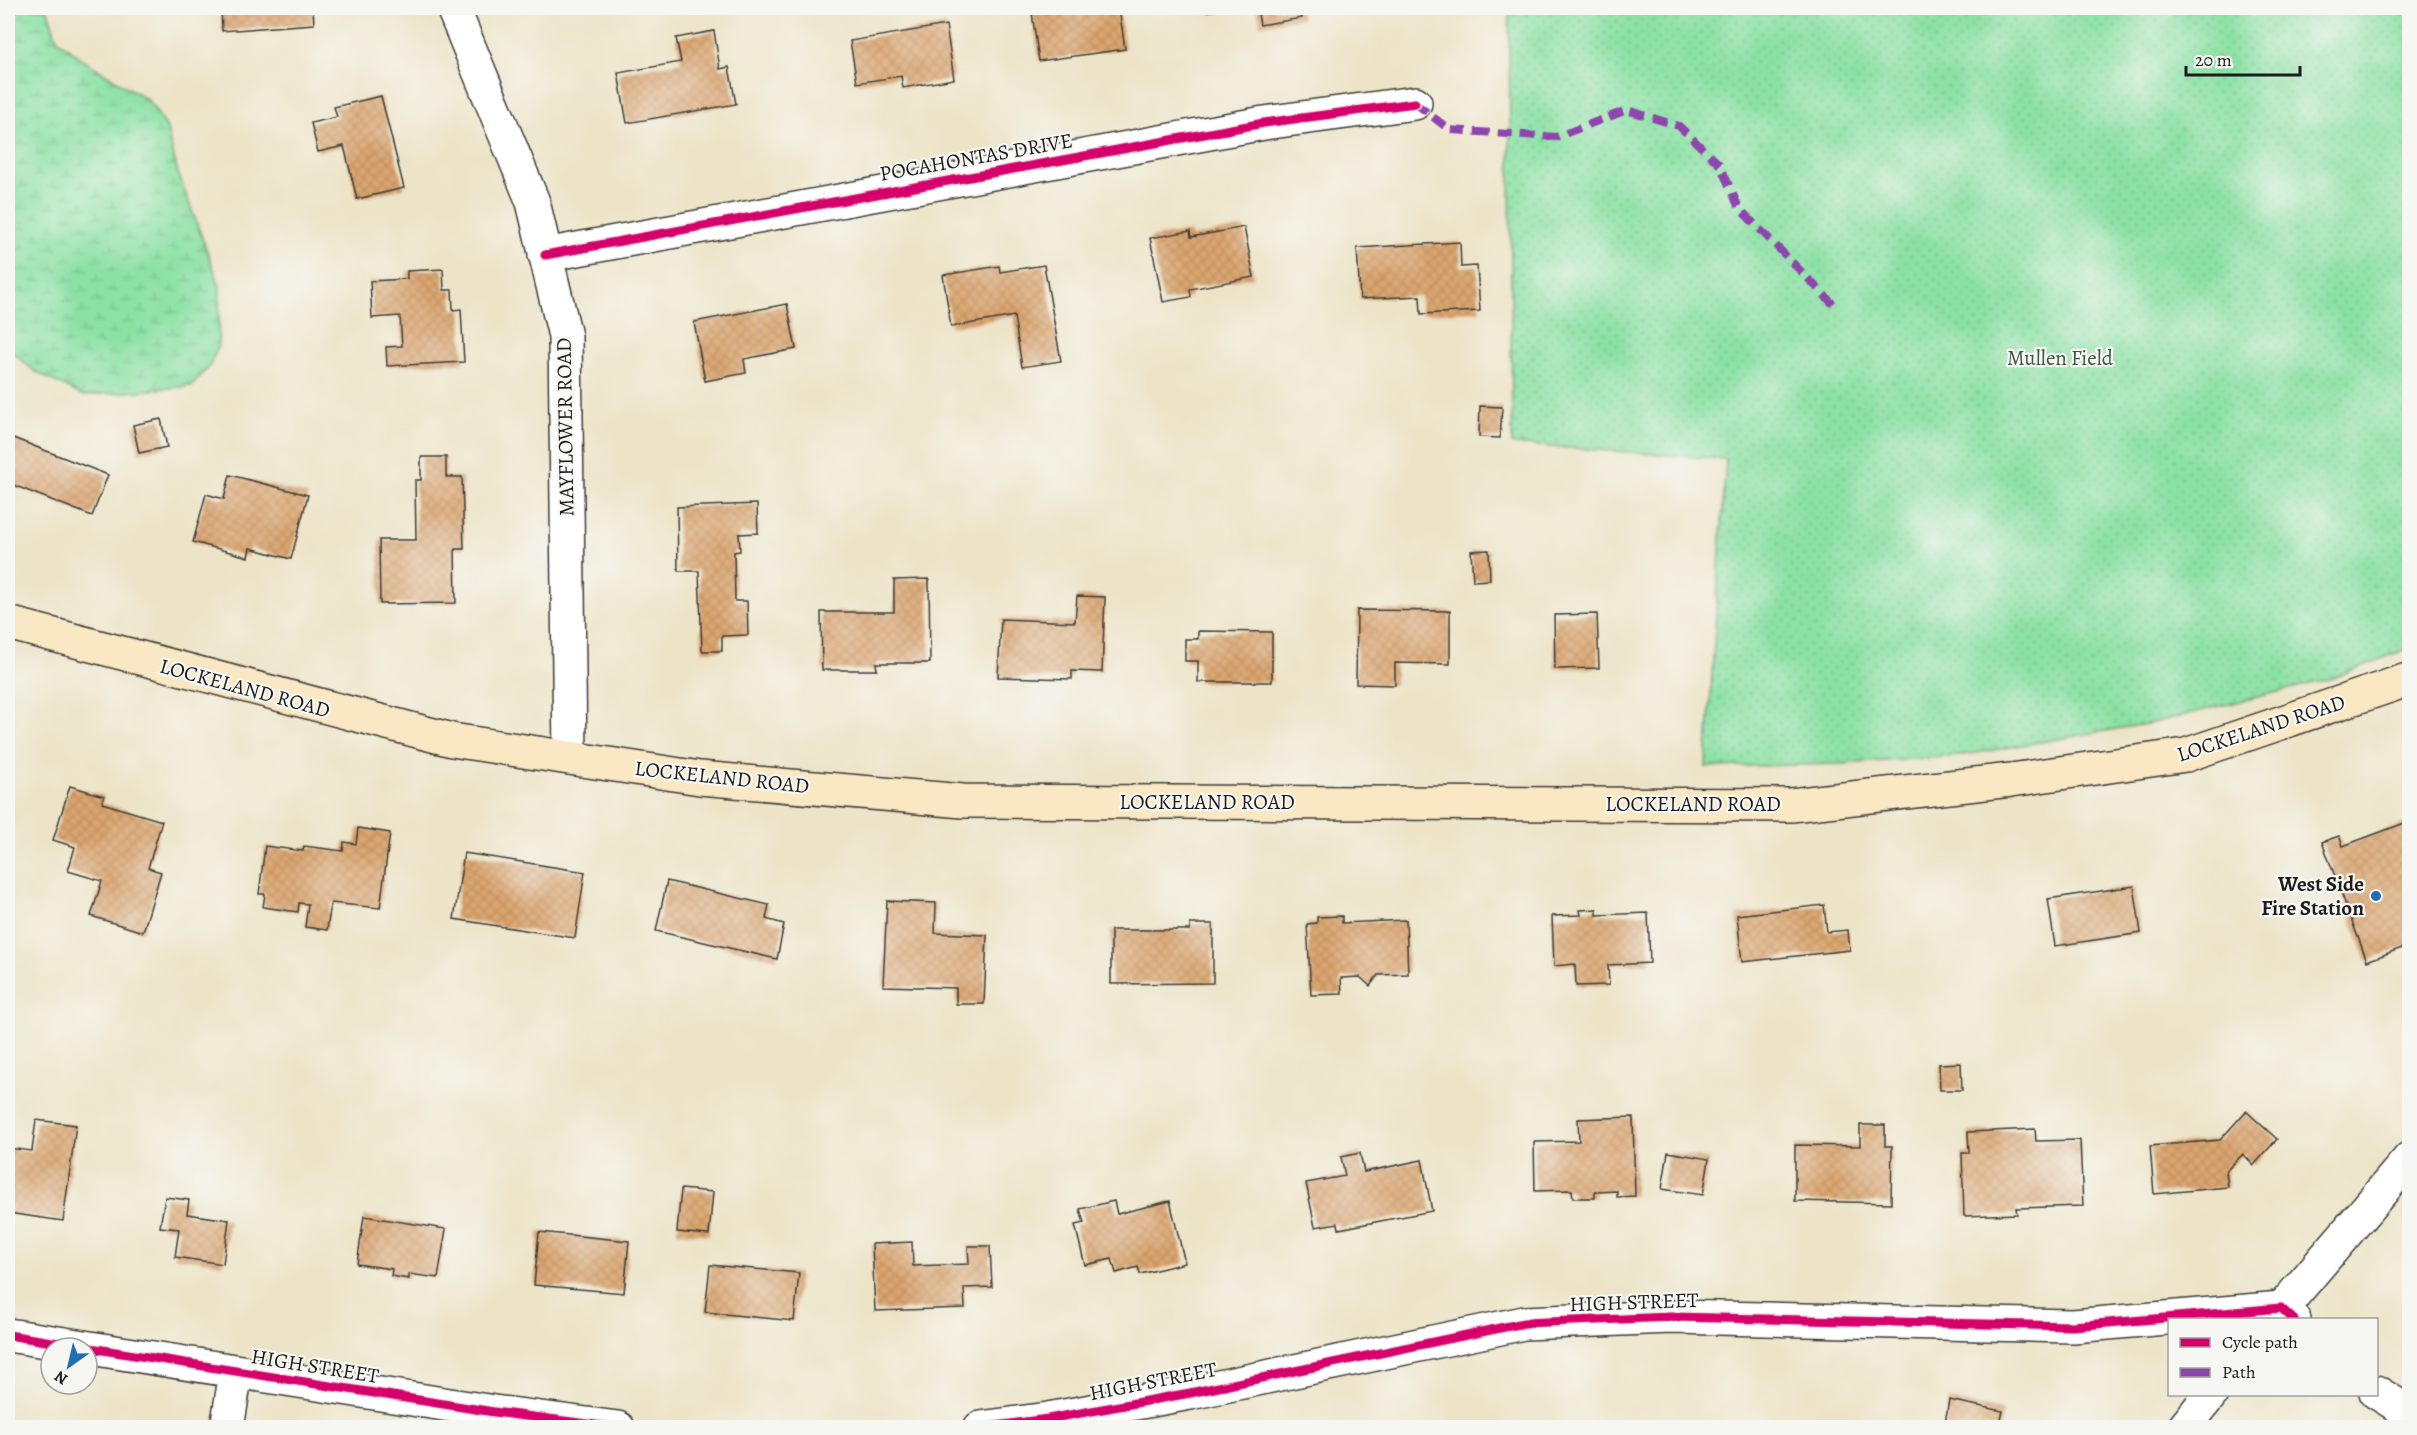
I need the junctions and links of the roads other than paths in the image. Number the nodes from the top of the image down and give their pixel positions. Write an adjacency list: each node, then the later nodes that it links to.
1 (453, 8): 3 (street, MAYFLOWER ROAD)
2 (1415, 103): 3 (street, POCAHONTAS DRIVE)
3 (545, 255): 6 (street, MAYFLOWER ROAD)
4 (8, 623): 6 (main road, LOCKELAND ROAD)
5 (2409, 679): 6 (main road, LOCKELAND ROAD)
6 (570, 758)
7 (2409, 1158): 8 (street)
8 (2282, 1316): 9 (street, HIGH STREET)
9 (2240, 1318)
10 (2168, 1321): 18 (street, HIGH STREET)
11 (8, 1335): 12 (street, HIGH STREET)
12 (236, 1372): 16 (street); 17 (street, HIGH STREET)
13 (2378, 1393): 15 (street)
14 (2210, 1396): 19 (street)
15 (2409, 1413)
16 (227, 1428)
17 (618, 1428)
18 (980, 1428)
19 (2184, 1428)

